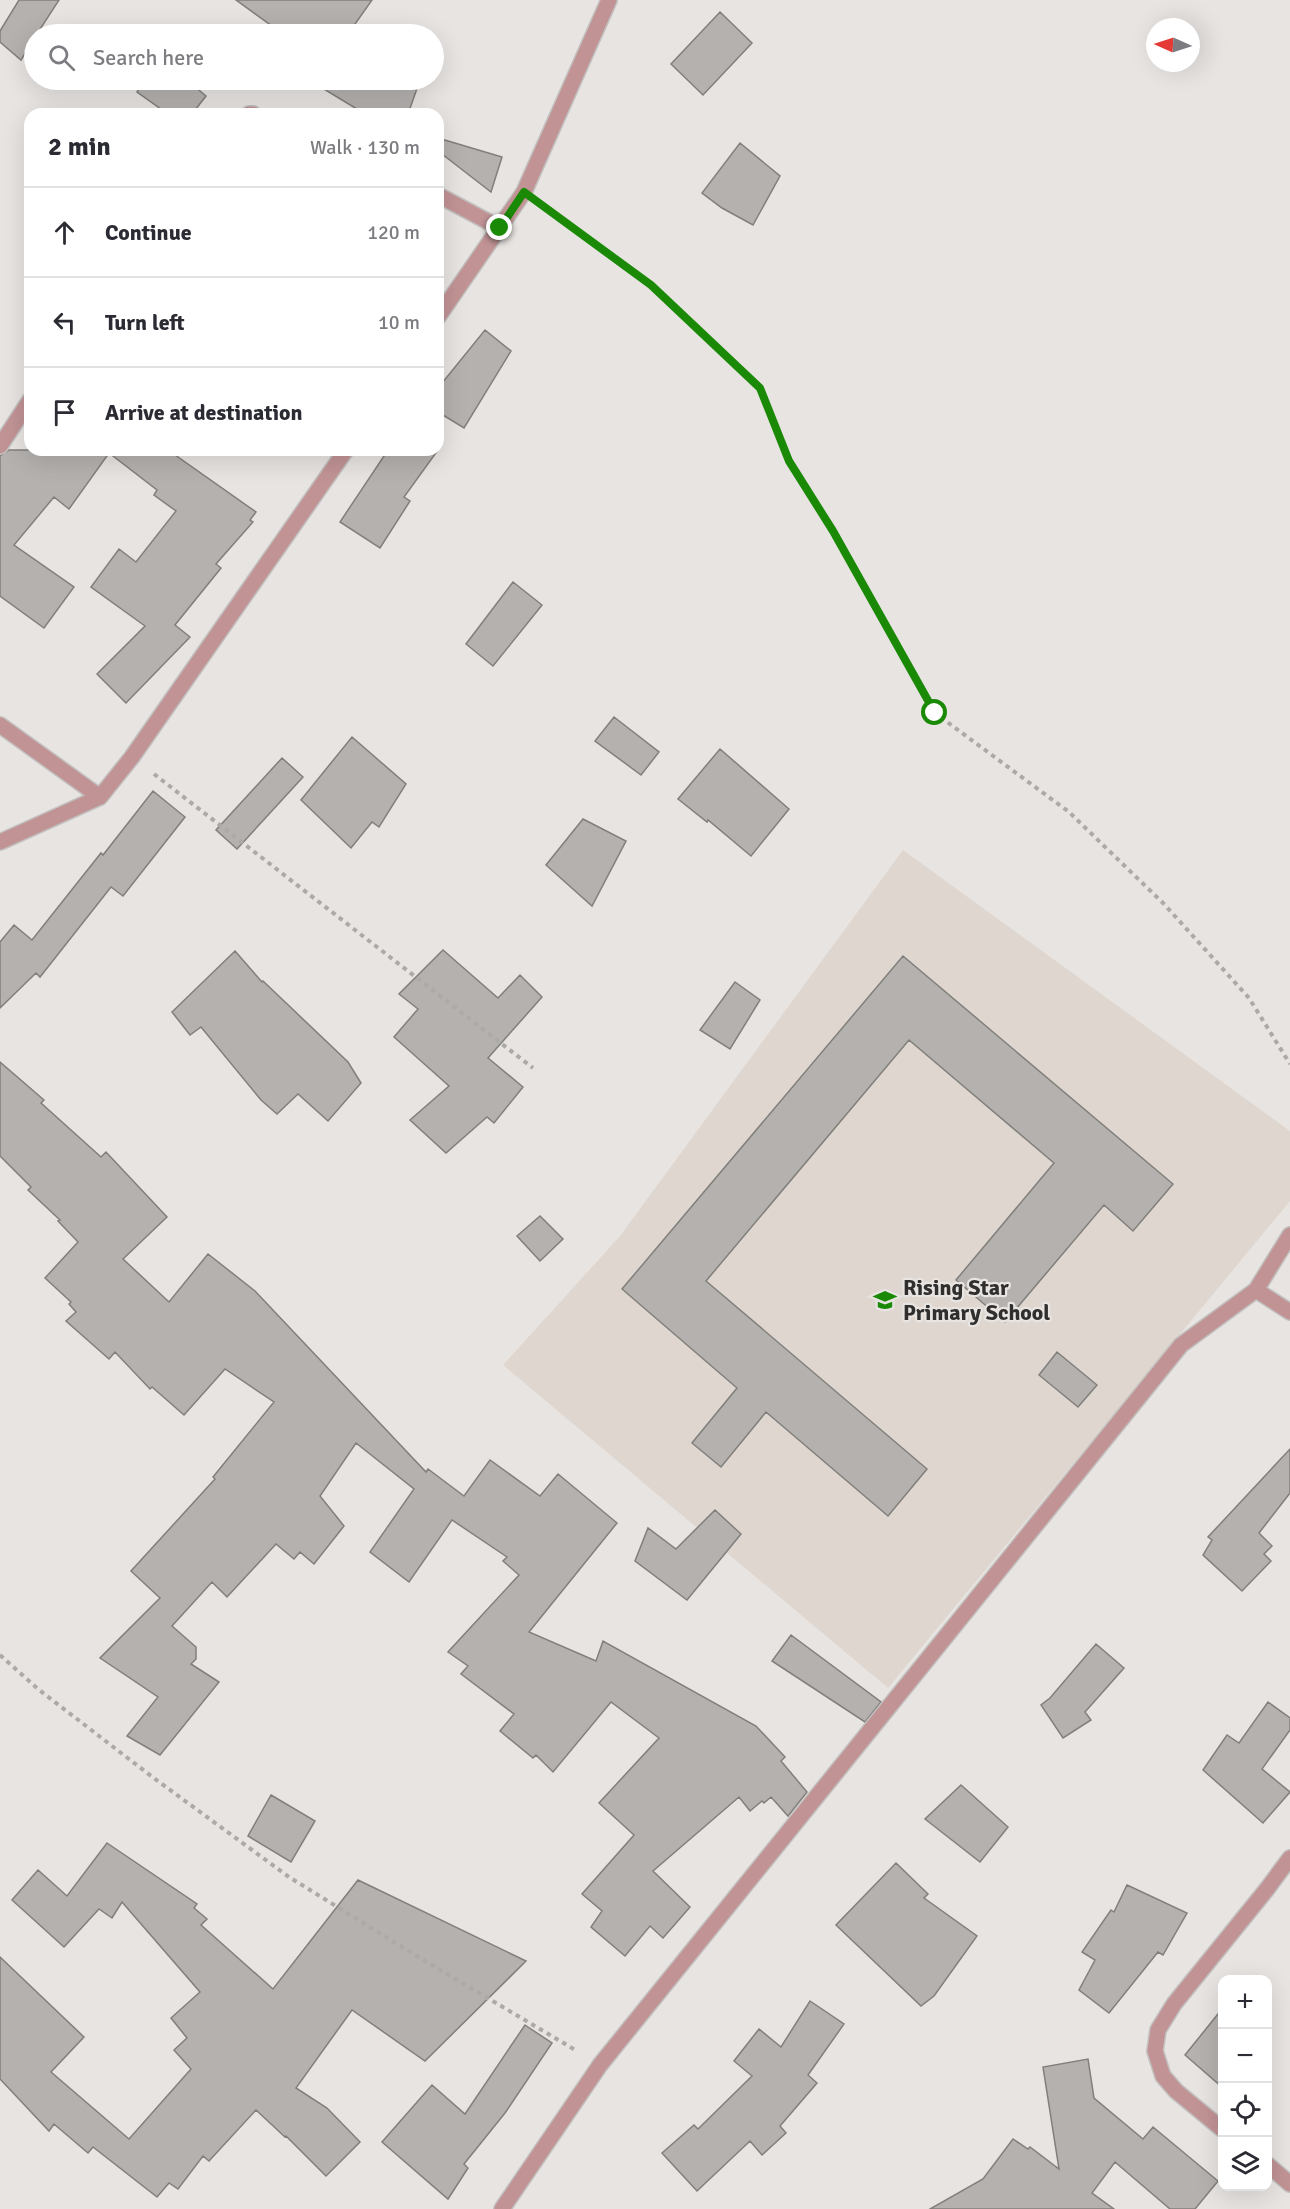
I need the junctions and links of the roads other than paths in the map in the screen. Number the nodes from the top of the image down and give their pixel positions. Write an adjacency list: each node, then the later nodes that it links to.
1 (609, 0): 3 (street)
2 (444, 198): 3 (street)
3 (500, 228): 4 (street)
4 (444, 308)
5 (24, 409): 6 (street)
6 (0, 446)
7 (342, 456): 9 (street)
8 (0, 725): 9 (street)
9 (100, 797): 10 (street)
10 (0, 842)
11 (1290, 1234): 12 (street)
12 (1256, 1290): 13 (street); 18 (street)
13 (1290, 1312)
14 (1290, 1857): 15 (street)
15 (1218, 2126)
16 (1272, 2168): 17 (street)
17 (1290, 2184)
18 (502, 2209)

